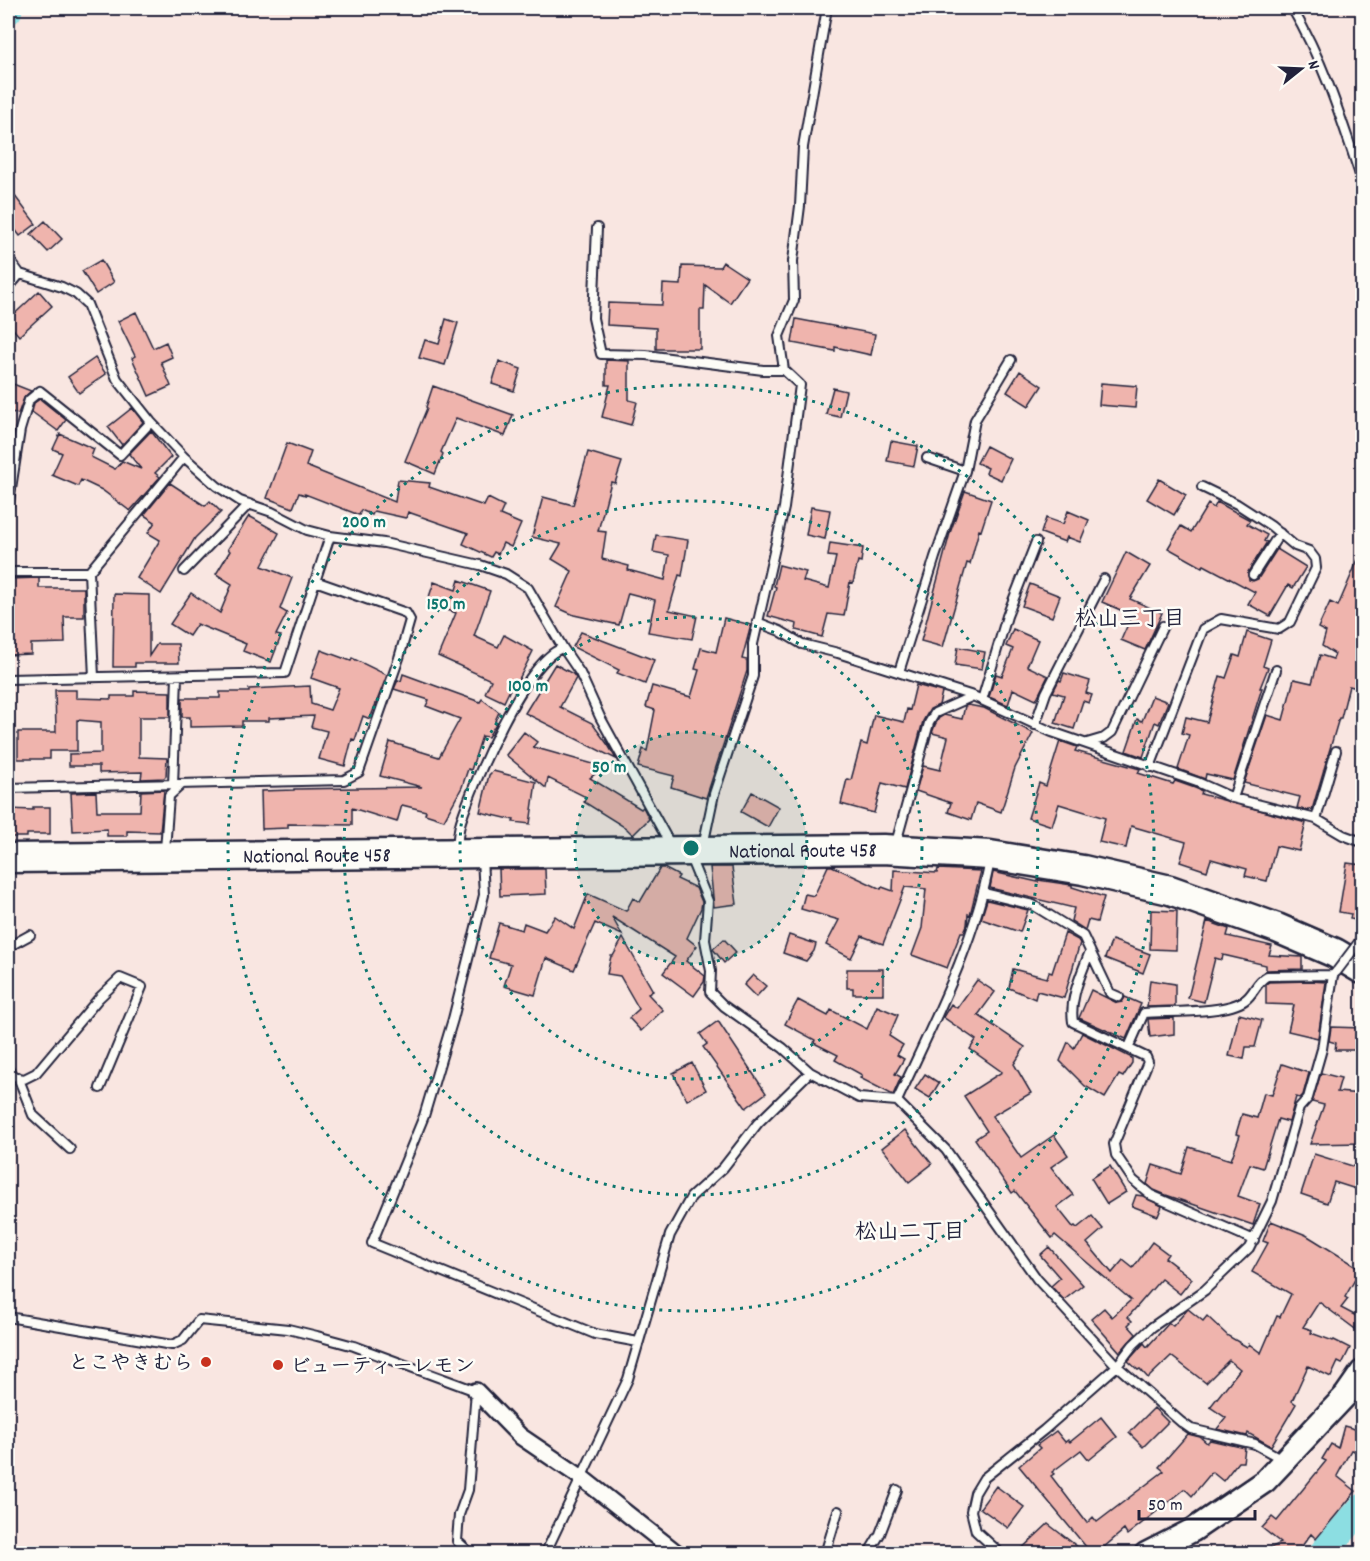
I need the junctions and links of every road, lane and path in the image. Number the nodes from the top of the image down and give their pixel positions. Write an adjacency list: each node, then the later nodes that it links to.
1 (827, 8): 9 (lane)
2 (1292, 8): 3 (lane)
3 (1362, 181)
4 (597, 228): 9 (lane)
5 (8, 258): 6 (lane)
6 (20, 274): 7 (lane); 10 (lane)
7 (8, 288)
8 (1011, 360): 13 (lane)
9 (784, 370): 26 (lane)
10 (151, 422): 11 (lane); 16 (lane)
11 (184, 457): 15 (lane); 22 (lane)
12 (927, 458): 13 (lane)
13 (966, 471): 30 (lane)
14 (1202, 487): 17 (lane)
15 (249, 504): 18 (lane); 20 (lane)
16 (8, 508)
17 (1280, 533): 23 (lane); 39 (lane)
18 (330, 536): 25 (lane); 28 (lane)
19 (1036, 542): 35 (lane)
20 (184, 571)
21 (8, 572): 22 (lane)
22 (89, 572): 31 (lane)
23 (1253, 575)
24 (1104, 579): 36 (lane)
25 (315, 581): 32 (lane); 40 (lane)
26 (757, 622): 30 (lane); 46 (lane)
27 (1163, 626): 37 (lane)
28 (563, 648): 46 (lane); 47 (lane)
29 (1276, 670): 42 (lane)
30 (899, 672): 34 (lane)
31 (93, 676): 32 (lane); 33 (lane)
32 (177, 677): 40 (lane)
33 (8, 679)
34 (973, 696): 35 (lane); 45 (lane)
35 (982, 700): 36 (lane)
36 (1035, 725): 37 (lane)
37 (1086, 744): 39 (lane)
38 (1336, 751): 43 (lane)
39 (1150, 767): 42 (lane)
40 (177, 785): 41 (lane); 49 (lane)
41 (8, 788)
42 (1233, 798): 43 (lane)
43 (1316, 819): 44 (lane)
44 (1362, 842)
45 (894, 850): 46 (highway, National Route 458); 48 (highway, National Route 458)
46 (688, 851): 47 (highway, National Route 458); 60 (lane)
47 (470, 852): 49 (highway, National Route 458); 67 (lane)
48 (990, 855): 51 (lane); 56 (highway, National Route 458)
49 (164, 857): 50 (highway, National Route 458)
50 (8, 858)
51 (984, 894): 55 (lane); 63 (lane)
52 (30, 935): 54 (lane)
53 (1362, 938): 56 (lane, bridge)
54 (8, 947)
55 (1090, 951): 57 (lane); 58 (lane)
56 (1344, 972): 58 (lane); 65 (lane)
57 (1119, 997)
58 (1129, 1047): 65 (lane)
59 (8, 1069): 61 (lane)
60 (810, 1072): 63 (lane); 67 (lane)
61 (18, 1077): 62 (lane); 64 (lane)
62 (100, 1088)
63 (897, 1101): 68 (lane)
64 (70, 1149)
65 (1254, 1240): 68 (lane)
66 (8, 1317): 70 (lane)
67 (638, 1342): 72 (lane)
68 (1118, 1366): 71 (lane); 80 (lane)
69 (1362, 1372): 71 (main road)
70 (476, 1391): 72 (street); 75 (lane)
71 (1286, 1461): 81 (main road)
72 (582, 1478): 76 (lane); 77 (street)
73 (897, 1490): 79 (lane)
74 (838, 1511): 78 (lane)
75 (471, 1554)
76 (545, 1554)
77 (678, 1554)
78 (825, 1554)
79 (868, 1554)
80 (1000, 1554)
81 (1146, 1554)

